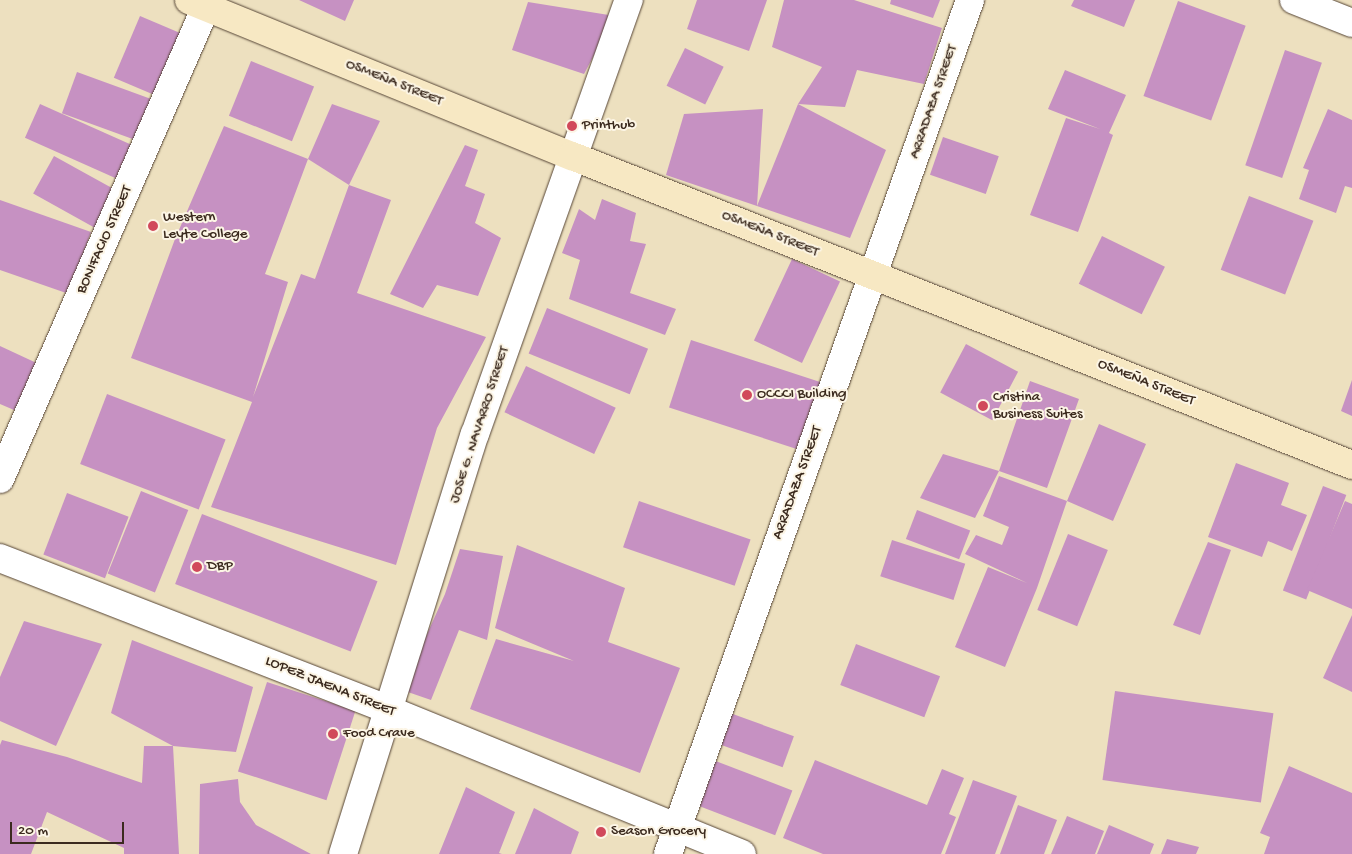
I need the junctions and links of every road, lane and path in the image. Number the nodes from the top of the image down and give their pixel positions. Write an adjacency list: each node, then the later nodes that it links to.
1 (629, 0): 6 (street, JOSE G. NAVARRO STREET)
2 (970, 0): 7 (street, ARRADAZA STREET)
3 (1294, 0): 5 (street)
4 (202, 2): 6 (main road, OSMEÑA STREET); 9 (street, BONIFACIO STREET)
5 (1352, 23)
6 (572, 156): 7 (main road, OSMEÑA STREET); 11 (street, JOSE G. NAVARRO STREET)
7 (873, 274): 8 (main road, OSMEÑA STREET); 12 (street, ARRADAZA STREET)
8 (1352, 465)
9 (0, 479)
10 (0, 558): 11 (street, LOPEZ JAENA STREET)
11 (389, 710): 12 (street, LOPEZ JAENA STREET); 13 (street, JOSE G. NAVARRO STREET)
12 (676, 828): 14 (street, ARRADAZA STREET); 15 (street, LOPEZ JAENA STREET)
13 (343, 854)
14 (668, 854)
15 (742, 854)

